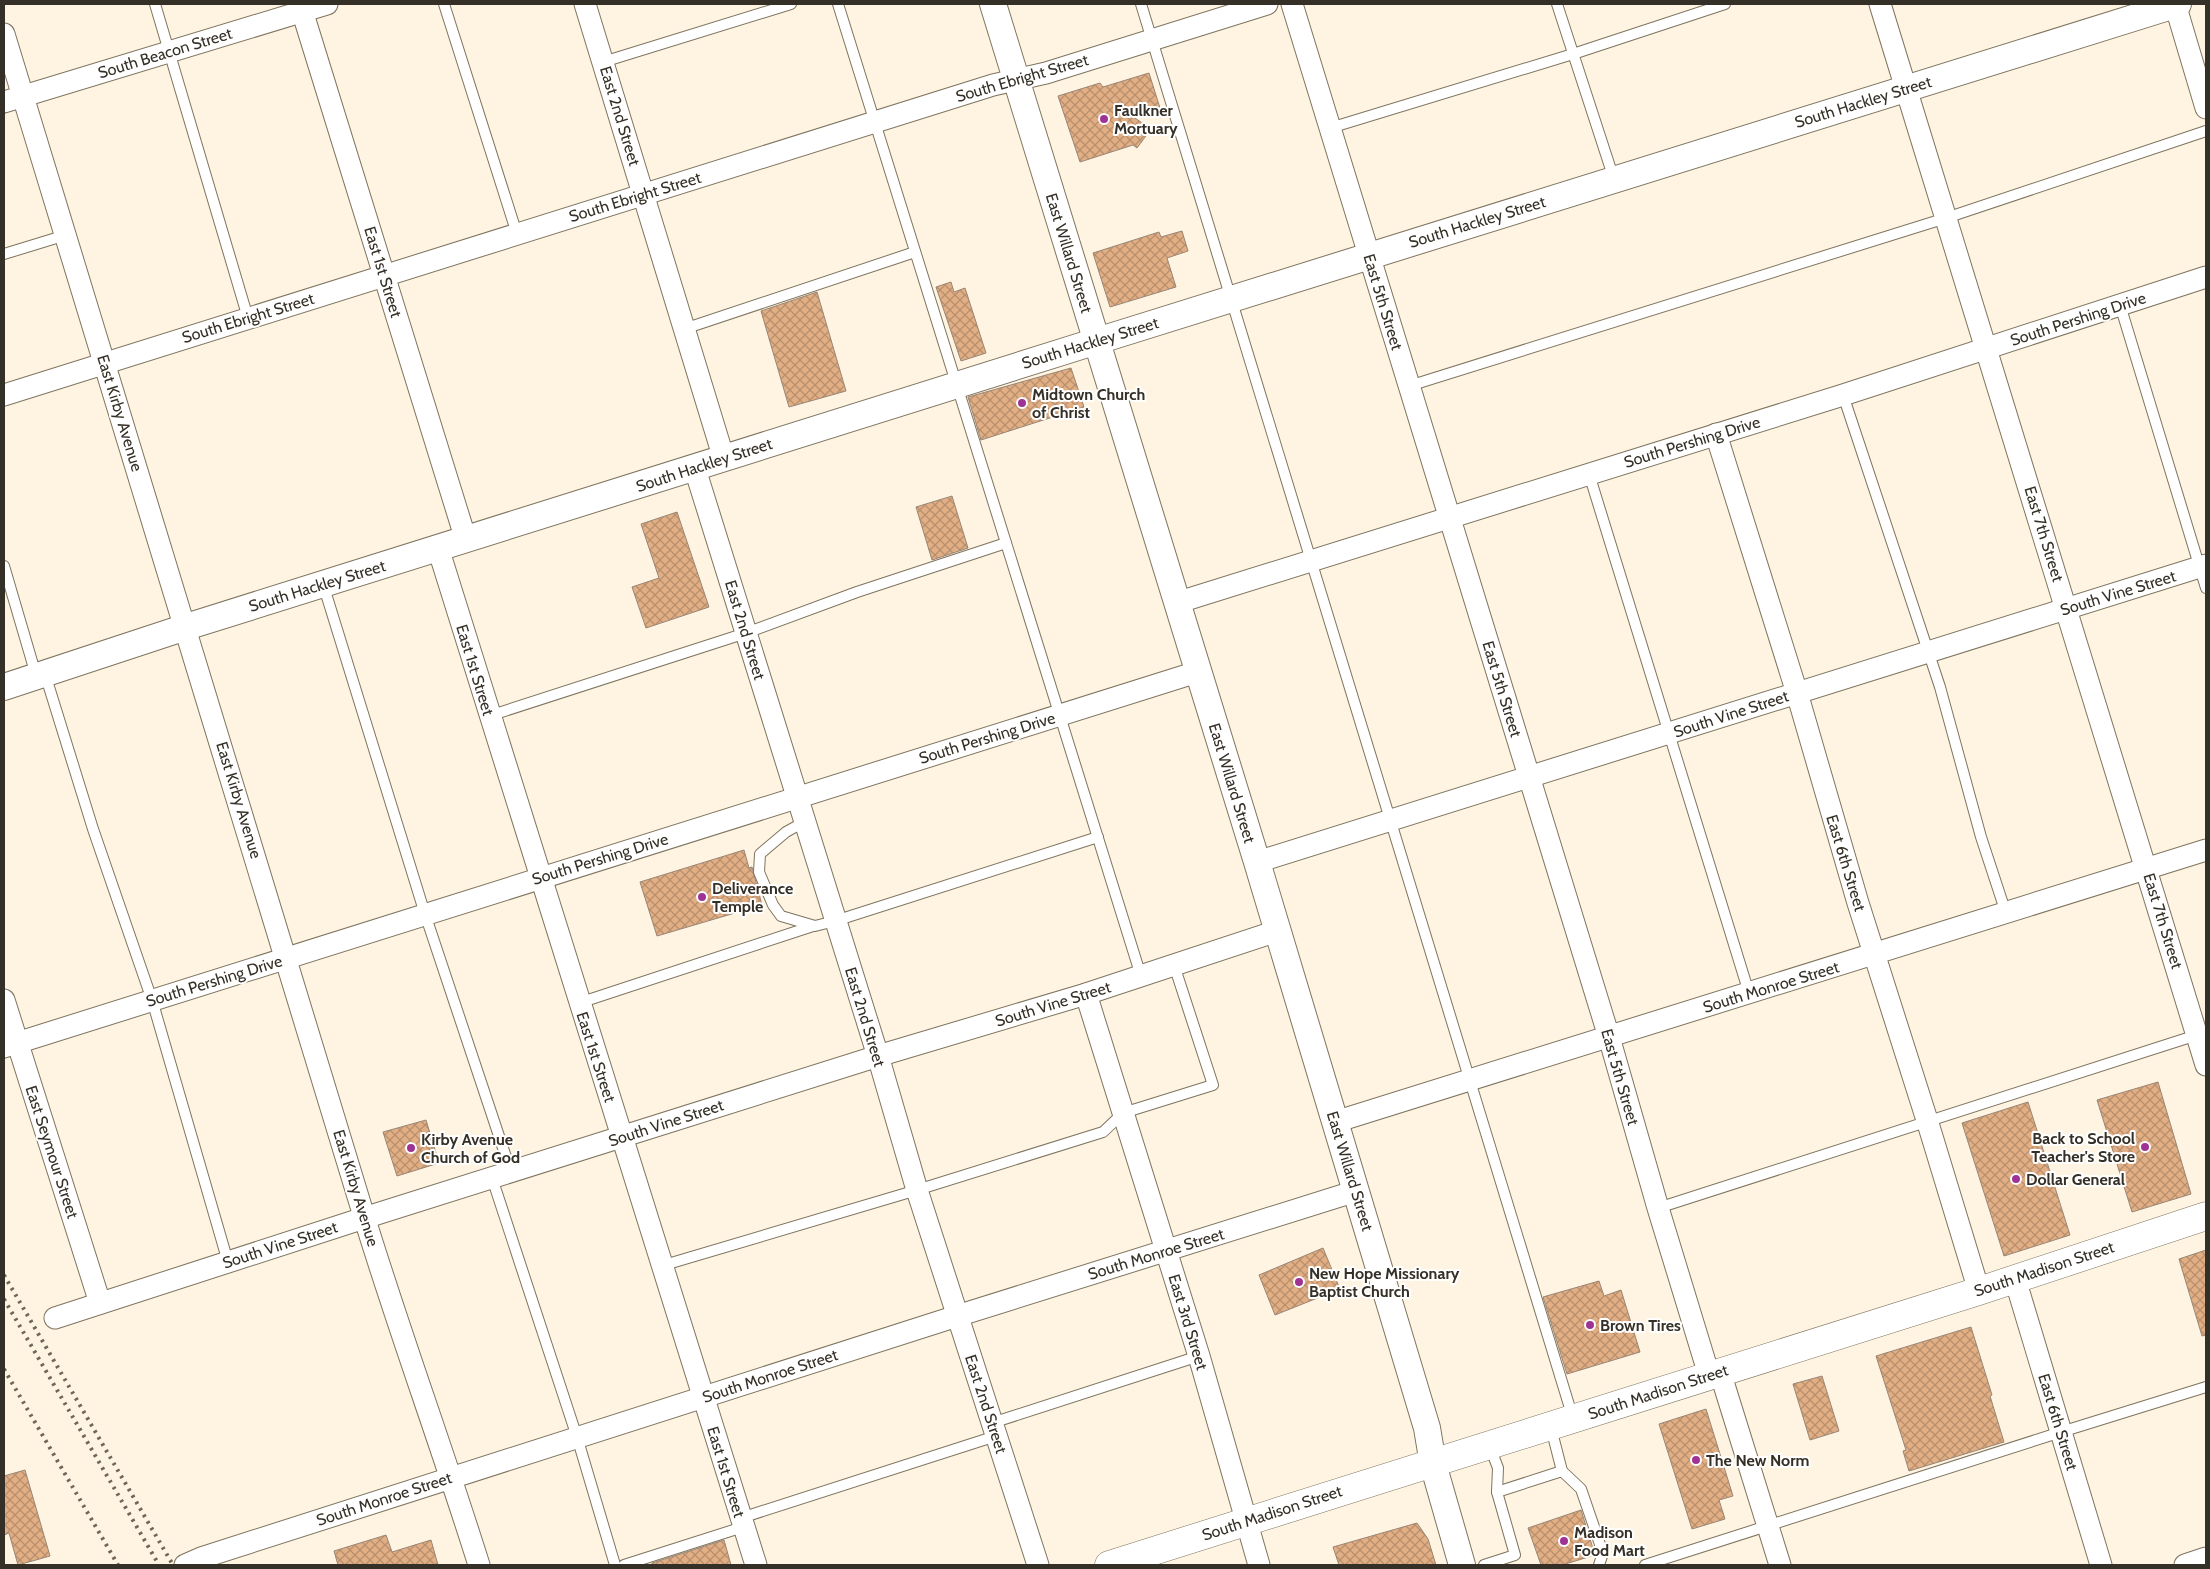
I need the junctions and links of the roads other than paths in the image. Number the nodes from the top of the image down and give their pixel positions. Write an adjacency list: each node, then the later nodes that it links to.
1 (155, 4): 18 (lane)
2 (327, 4): 15 (street, South Beacon Street)
3 (444, 4): 31 (lane)
4 (585, 4): 20 (street, East 2nd Street)
5 (791, 4): 20 (lane)
6 (838, 4): 25 (lane)
7 (993, 4): 21 (street, East Willard Street)
8 (1141, 4): 17 (lane)
9 (1267, 4): 17 (street, South Ebright Street)
10 (1292, 4): 26 (street, East 5th Street)
11 (1557, 4): 19 (lane)
12 (1725, 4): 19 (lane)
13 (1880, 4): 22 (street, East 7th Street)
14 (2176, 4): 22 (street, South Hackley Street); 24 (street)
15 (302, 8): 18 (street, South Beacon Street); 36 (street, East 1st Street)
16 (4, 34): 23 (street, East Kirby Avenue)
17 (1152, 40): 21 (street, South Ebright Street); 38 (lane)
18 (170, 52): 23 (street, South Beacon Street); 40 (lane)
19 (1573, 54): 26 (lane); 28 (lane)
20 (603, 62): 29 (street, East 2nd Street)
21 (1016, 79): 25 (street, South Ebright Street); 42 (street, East Willard Street)
22 (1906, 88): 28 (street, South Hackley Street); 30 (street, East 7th Street)
23 (13, 99): 32 (street, East Kirby Avenue)
24 (2206, 108)
25 (874, 122): 29 (street, South Ebright Street); 33 (lane)
26 (1330, 128): 35 (street, East 5th Street)
27 (2206, 131): 30 (lane)
28 (1614, 180): 35 (street, South Hackley Street)
29 (643, 195): 31 (street, South Ebright Street); 41 (street, East 2nd Street)
30 (1946, 218): 43 (street, East 7th Street); 46 (lane)
31 (518, 234): 36 (street, South Ebright Street)
32 (66, 235): 34 (lane); 44 (street, East Kirby Avenue)
33 (915, 252): 41 (lane); 45 (lane)
34 (4, 254)
35 (1368, 256): 38 (street, South Hackley Street); 46 (street, East 5th Street)
36 (384, 276): 40 (street, South Ebright Street); 54 (street, East 1st Street)
37 (2206, 277): 39 (street, South Pershing Drive)
38 (1230, 300): 42 (street, South Hackley Street); 57 (lane)
39 (2120, 305): 43 (street, South Pershing Drive); 59 (lane)
40 (248, 318): 44 (street, South Ebright Street)
41 (684, 329): 50 (street, East 2nd Street)
42 (1097, 341): 45 (street, South Hackley Street); 62 (street, East Willard Street)
43 (1987, 348): 48 (street, South Pershing Drive); 63 (street, East 7th Street)
44 (105, 363): 47 (street, South Ebright Street); 64 (street, East Kirby Avenue)
45 (957, 385): 50 (street, South Hackley Street); 55 (lane)
46 (1408, 386): 53 (street, East 5th Street)
47 (4, 395)
48 (1843, 395): 49 (street, South Pershing Drive); 66 (lane)
49 (1716, 434): 52 (street, South Pershing Drive); 70 (street, East 6th Street)
50 (724, 459): 51 (street, South Hackley Street)
51 (695, 468): 54 (street, South Hackley Street); 65 (street, East 2nd Street)
52 (1589, 474): 53 (street, South Pershing Drive); 73 (lane)
53 (1449, 517): 57 (street, South Pershing Drive); 74 (street, East 5th Street)
54 (466, 540): 56 (street, South Hackley Street)
55 (1006, 543): 65 (lane); 71 (lane)
56 (438, 548): 60 (street, South Hackley Street); 72 (street, East 1st Street)
57 (1310, 561): 62 (street, South Pershing Drive); 76 (lane)
58 (4, 566): 68 (lane)
59 (2203, 566): 61 (lane); 63 (street, South Vine Street)
60 (323, 584): 64 (street, South Hackley Street); 84 (lane)
61 (2206, 588)
62 (1176, 603): 67 (street, East Willard Street)
63 (2067, 608): 66 (street, South Vine Street); 81 (street, East 7th Street)
64 (186, 627): 68 (street, South Hackley Street); 88 (street, East Kirby Avenue)
65 (746, 633): 72 (lane); 75 (street, East 2nd Street)
66 (1928, 652): 70 (street, South Vine Street); 83 (lane)
67 (1197, 672): 71 (street, South Pershing Drive); 80 (street, East Willard Street)
68 (41, 675): 69 (street, South Hackley Street); 94 (lane)
69 (4, 687)
70 (1797, 693): 73 (street, South Vine Street); 87 (street, East 6th Street)
71 (1060, 715): 75 (street, South Pershing Drive); 78 (lane)
72 (490, 716): 82 (street, East 1st Street)
73 (1667, 734): 74 (street, South Vine Street); 92 (lane)
74 (1530, 778): 76 (street, South Vine Street); 97 (street, East 5th Street)
75 (796, 797): 77 (street, East 2nd Street); 82 (street, South Pershing Drive)
76 (1391, 821): 80 (street, South Vine Street); 101 (lane)
77 (804, 822): 85 (street, East 2nd Street); 85 (lane)
78 (1098, 837): 85 (lane); 90 (lane)
79 (2206, 850): 81 (street, South Monroe Street)
80 (1257, 862): 86 (street, East Willard Street)
81 (2147, 868): 83 (street, South Monroe Street); 96 (street, East 7th Street)
82 (539, 878): 84 (street, South Pershing Drive); 95 (street, East 1st Street)
83 (2006, 912): 87 (street, South Monroe Street)
84 (425, 914): 88 (street, South Pershing Drive); 106 (lane)
85 (825, 924): 95 (lane); 99 (street, East 2nd Street)
86 (1277, 931): 89 (street, South Vine Street); 104 (street, East Willard Street)
87 (1875, 954): 92 (street, South Monroe Street); 103 (street, East 6th Street)
88 (286, 958): 94 (street, South Pershing Drive); 111 (street, East Kirby Avenue)
89 (1174, 965): 90 (street, South Vine Street); 102 (lane)
90 (1141, 976): 91 (street, South Vine Street)
91 (1086, 994): 99 (street, South Vine Street); 102 (street, East 3rd Street)
92 (1748, 994): 97 (street, South Monroe Street)
93 (4, 1000): 98 (street, East Seymour Street)
94 (152, 1000): 98 (street, South Pershing Drive); 113 (lane)
95 (579, 1003): 105 (street, East 1st Street)
96 (2202, 1034): 100 (street, East 7th Street); 103 (lane)
97 (1609, 1037): 101 (street, South Monroe Street); 109 (street, East 5th Street)
98 (10, 1045): 117 (street, East Seymour Street)
99 (878, 1056): 105 (street, South Vine Street); 107 (street, East 2nd Street)
100 (2206, 1065)
101 (1470, 1079): 104 (street, South Monroe Street); 124 (lane)
102 (1124, 1113): 107 (lane); 112 (street, East 3rd Street)
103 (1927, 1120): 109 (lane); 116 (street, East 6th Street)
104 (1335, 1122): 108 (street, East Willard Street)
105 (622, 1137): 106 (street, South Vine Street); 114 (street, East 1st Street)
106 (502, 1175): 111 (street, South Vine Street); 127 (lane)
107 (917, 1190): 114 (lane); 118 (street, East 2nd Street)
108 (1356, 1191): 112 (street, South Monroe Street); 129 (street, East Willard Street)
109 (1658, 1208): 121 (street, East 5th Street)
110 (2206, 1216): 115 (main road, South Madison Street)
111 (364, 1218): 113 (street, South Vine Street); 131 (street, East Kirby Avenue)
112 (1166, 1251): 118 (street, South Monroe Street); 120 (street, East 3rd Street)
113 (228, 1262): 117 (street, South Vine Street)
114 (661, 1266): 123 (street, East 1st Street)
115 (2015, 1279): 116 (main road, South Madison Street); 126 (street, East 6th Street)
116 (1979, 1291): 121 (main road, South Madison Street)
117 (100, 1303): 119 (street, South Vine Street)
118 (958, 1316): 123 (street, South Monroe Street); 125 (street, East 2nd Street)
119 (55, 1318)
120 (1199, 1356): 125 (lane); 134 (street, East 3rd Street)
121 (1715, 1374): 124 (main road, South Madison Street); 135 (street, East 5th Street)
122 (2206, 1387): 126 (lane)
123 (702, 1397): 127 (street, South Monroe Street); 133 (street, East 1st Street)
124 (1562, 1422): 128 (main road, South Madison Street); 130 (lane)
125 (994, 1429): 133 (lane); 142 (street, East 2nd Street)
126 (2061, 1432): 135 (lane); 150 (street, East 6th Street)
127 (576, 1438): 131 (street, South Monroe Street); 139 (lane)
128 (1489, 1444): 129 (main road, South Madison Street); 132 (lane)
129 (1433, 1464): 134 (main road, South Madison Street); 145 (street, East Willard Street)
130 (1562, 1471): 132 (lane); 147 (lane)
131 (452, 1478): 137 (street, South Monroe Street); 138 (street, East Kirby Avenue)
132 (1497, 1492): 146 (lane)
133 (742, 1522): 140 (lane); 141 (street, East 1st Street)
134 (1247, 1522): 143 (main road, South Madison Street); 144 (street, East 3rd Street)
135 (1768, 1526): 148 (lane); 149 (street, East 5th Street)
136 (2206, 1558): 151 (street)
137 (185, 1565)
138 (478, 1565)
139 (615, 1565)
140 (624, 1565)
141 (756, 1565)
142 (1038, 1565)
143 (1109, 1565)
144 (1259, 1565)
145 (1462, 1565)
146 (1484, 1565)
147 (1599, 1565)
148 (1645, 1565)
149 (1780, 1565)
150 (2101, 1565)
151 (2185, 1565)

